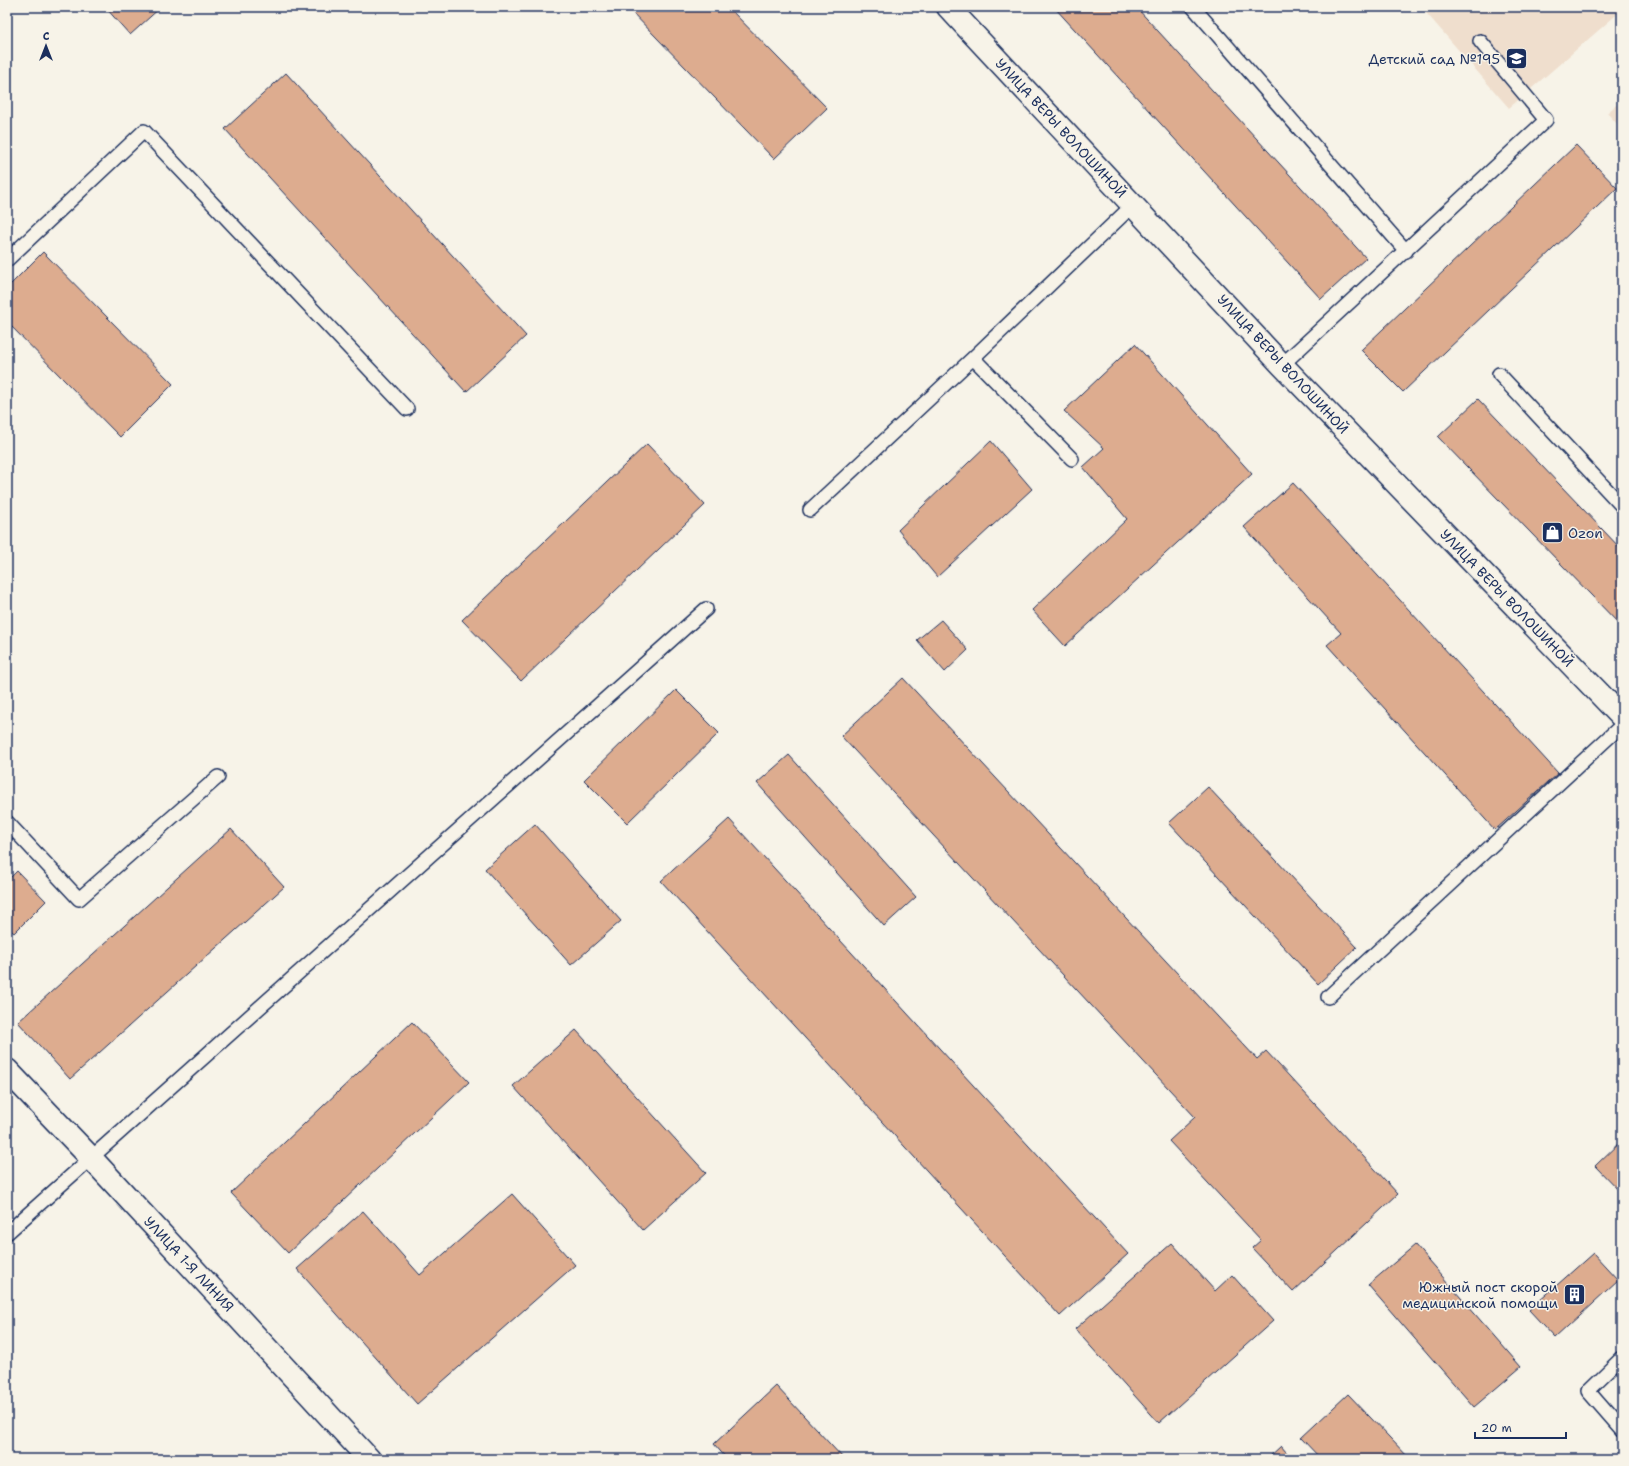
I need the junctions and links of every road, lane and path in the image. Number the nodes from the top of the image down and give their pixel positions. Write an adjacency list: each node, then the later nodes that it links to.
1 (948, 7): 4 (street, УЛИЦА ВЕРЫ ВОЛОШИНОЙ)
2 (1193, 7): 5 (lane)
3 (1480, 41): 5 (lane)
4 (1133, 205): 7 (lane); 8 (street, УЛИЦА ВЕРЫ ВОЛОШИНОЙ)
5 (1406, 251): 8 (lane)
6 (7, 260): 10 (lane)
7 (973, 358): 11 (lane); 13 (lane)
8 (1282, 365): 15 (street, УЛИЦА ВЕРЫ ВОЛОШИНОЙ)
9 (1499, 374): 12 (lane)
10 (407, 408)
11 (1072, 459)
12 (1619, 497)
13 (810, 510)
14 (706, 609): 21 (lane)
15 (1622, 718)
16 (1622, 725): 19 (lane)
17 (218, 777): 18 (lane)
18 (7, 822)
19 (1328, 997)
20 (7, 1070): 21 (street, УЛИЦА 1-Я ЛИНИЯ)
21 (92, 1159): 22 (lane); 25 (street, УЛИЦА 1-Я ЛИНИЯ)
22 (7, 1233)
23 (1622, 1358): 24 (lane)
24 (1622, 1430)
25 (369, 1459)

